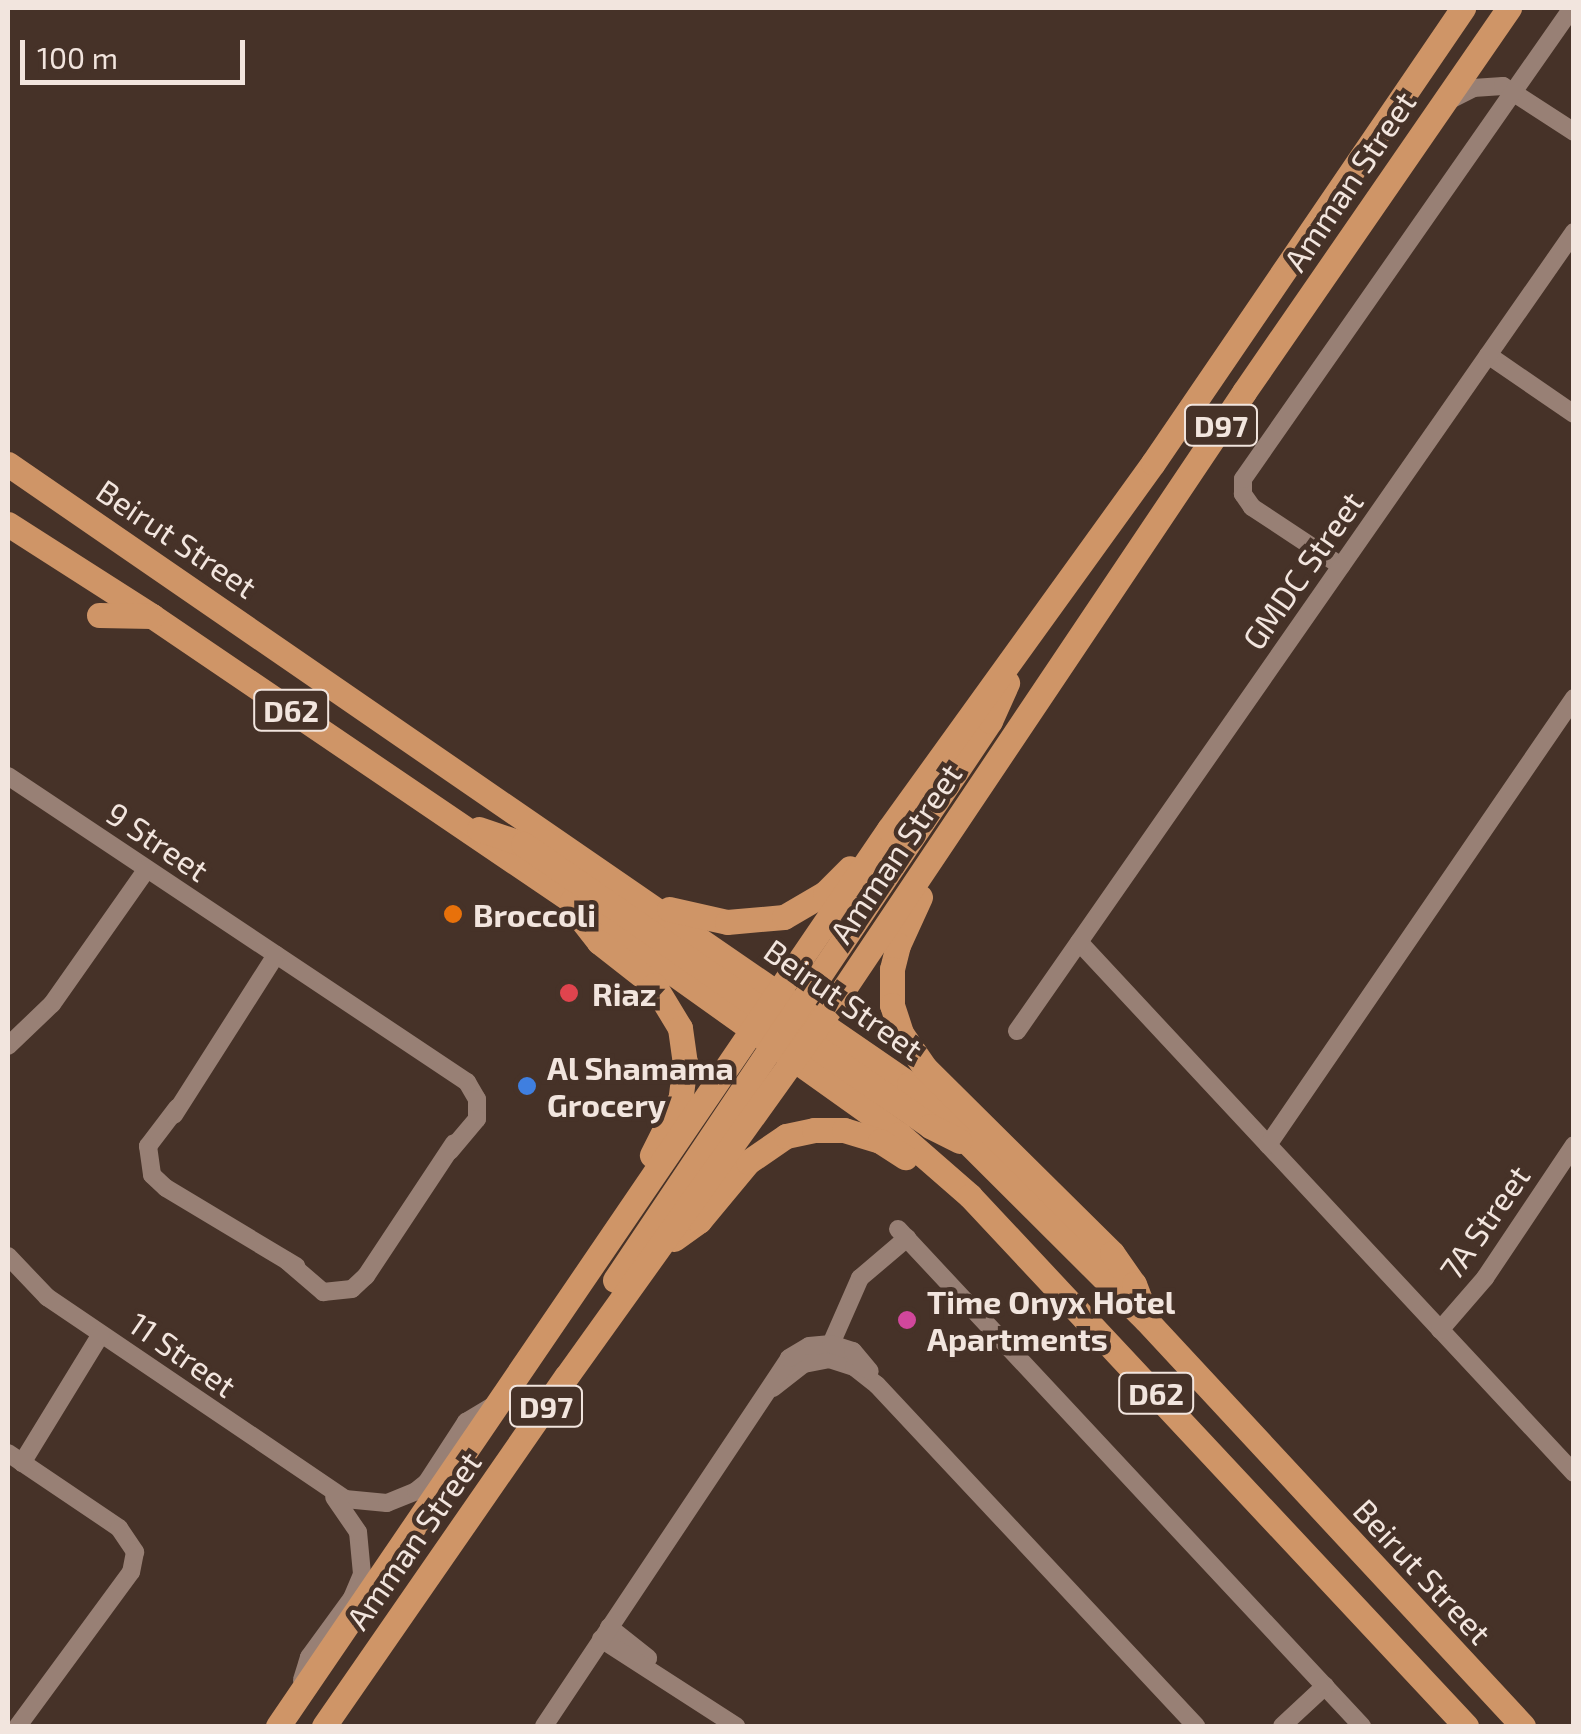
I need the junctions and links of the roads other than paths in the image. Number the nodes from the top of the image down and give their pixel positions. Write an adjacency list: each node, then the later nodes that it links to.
1 (1463, 8): 15 (main road, Amman Street / D97)
2 (1509, 8): 5 (main road, Amman Street / D97)
3 (1572, 8): 4 (street)
4 (1514, 91): 5 (street); 6 (street); 12 (street)
5 (1441, 105): 20 (main road, Amman Street / D97)
6 (1574, 132)
7 (1574, 232): 8 (street, GMDC Street)
8 (1488, 355): 9 (street); 12 (street, GMDC Street)
9 (1574, 414)
10 (8, 464): 23 (main road, Beirut Street / D62)
11 (8, 524): 14 (main road, Beirut Street / D62)
12 (1341, 566): 24 (street, GMDC Street)
13 (99, 614): 14 (main road)
14 (152, 616): 18 (main road, Beirut Street / D62)
15 (1015, 652): 19 (main road, Amman Street / D97); 26 (main road)
16 (1574, 698): 29 (street)
17 (8, 776): 21 (street, 9 Street)
18 (463, 827): 22 (main road, Beirut Street / D62); 26 (main road)
19 (889, 829): 23 (main road); 26 (main road, Amman Street / D97)
20 (938, 846): 26 (main road, Amman Street / D97); 35 (main road)
21 (147, 869): 25 (street, 9 Street); 28 (street)
22 (572, 901): 26 (main road, Beirut Street / D62); 31 (main road)
23 (655, 906): 26 (main road, Beirut Street / D62)
24 (1080, 942): 27 (street, GMDC Street); 29 (street)
25 (276, 955): 25 (street, 9 Street)
26 (787, 1025): 31 (main road, Amman Street / D97); 32 (main road, Beirut Street / D62); 33 (main road, Amman Street / D97); 35 (main road, Beirut Street / D62); 39 (main road)
27 (1017, 1032)
28 (8, 1046)
29 (1268, 1145): 36 (street)
30 (1574, 1145): 36 (street, 7A Street)
31 (642, 1196): 42 (main road, Amman Street / D97)
32 (970, 1196): 33 (main road); 57 (main road, Beirut Street / D62)
33 (660, 1245): 39 (main road, Amman Street / D97)
34 (8, 1256): 37 (street, 11 Street)
35 (1146, 1320): 58 (main road, Beirut Street / D62)
36 (1440, 1330): 44 (street)
37 (107, 1337): 43 (street); 45 (street, 11 Street)
38 (831, 1344): 40 (street); 41 (street); 47 (street)
39 (566, 1376): 51 (main road, Amman Street / D97)
40 (877, 1385): 41 (street); 54 (street)
41 (774, 1388): 46 (street)
42 (498, 1404): 45 (street, 11 Street); 48 (main road, Amman Street / D97)
43 (14, 1458): 49 (street)
44 (1574, 1473)
45 (331, 1493): 48 (street, 11 Street)
46 (605, 1633): 52 (street); 53 (street)
47 (1325, 1686): 55 (street); 56 (street)
48 (302, 1690): 50 (main road, Amman Street / D97)
49 (16, 1719)
50 (278, 1726)
51 (324, 1726)
52 (544, 1726)
53 (736, 1726)
54 (1196, 1726)
55 (1282, 1726)
56 (1362, 1726)
57 (1466, 1726)
58 (1523, 1726)

